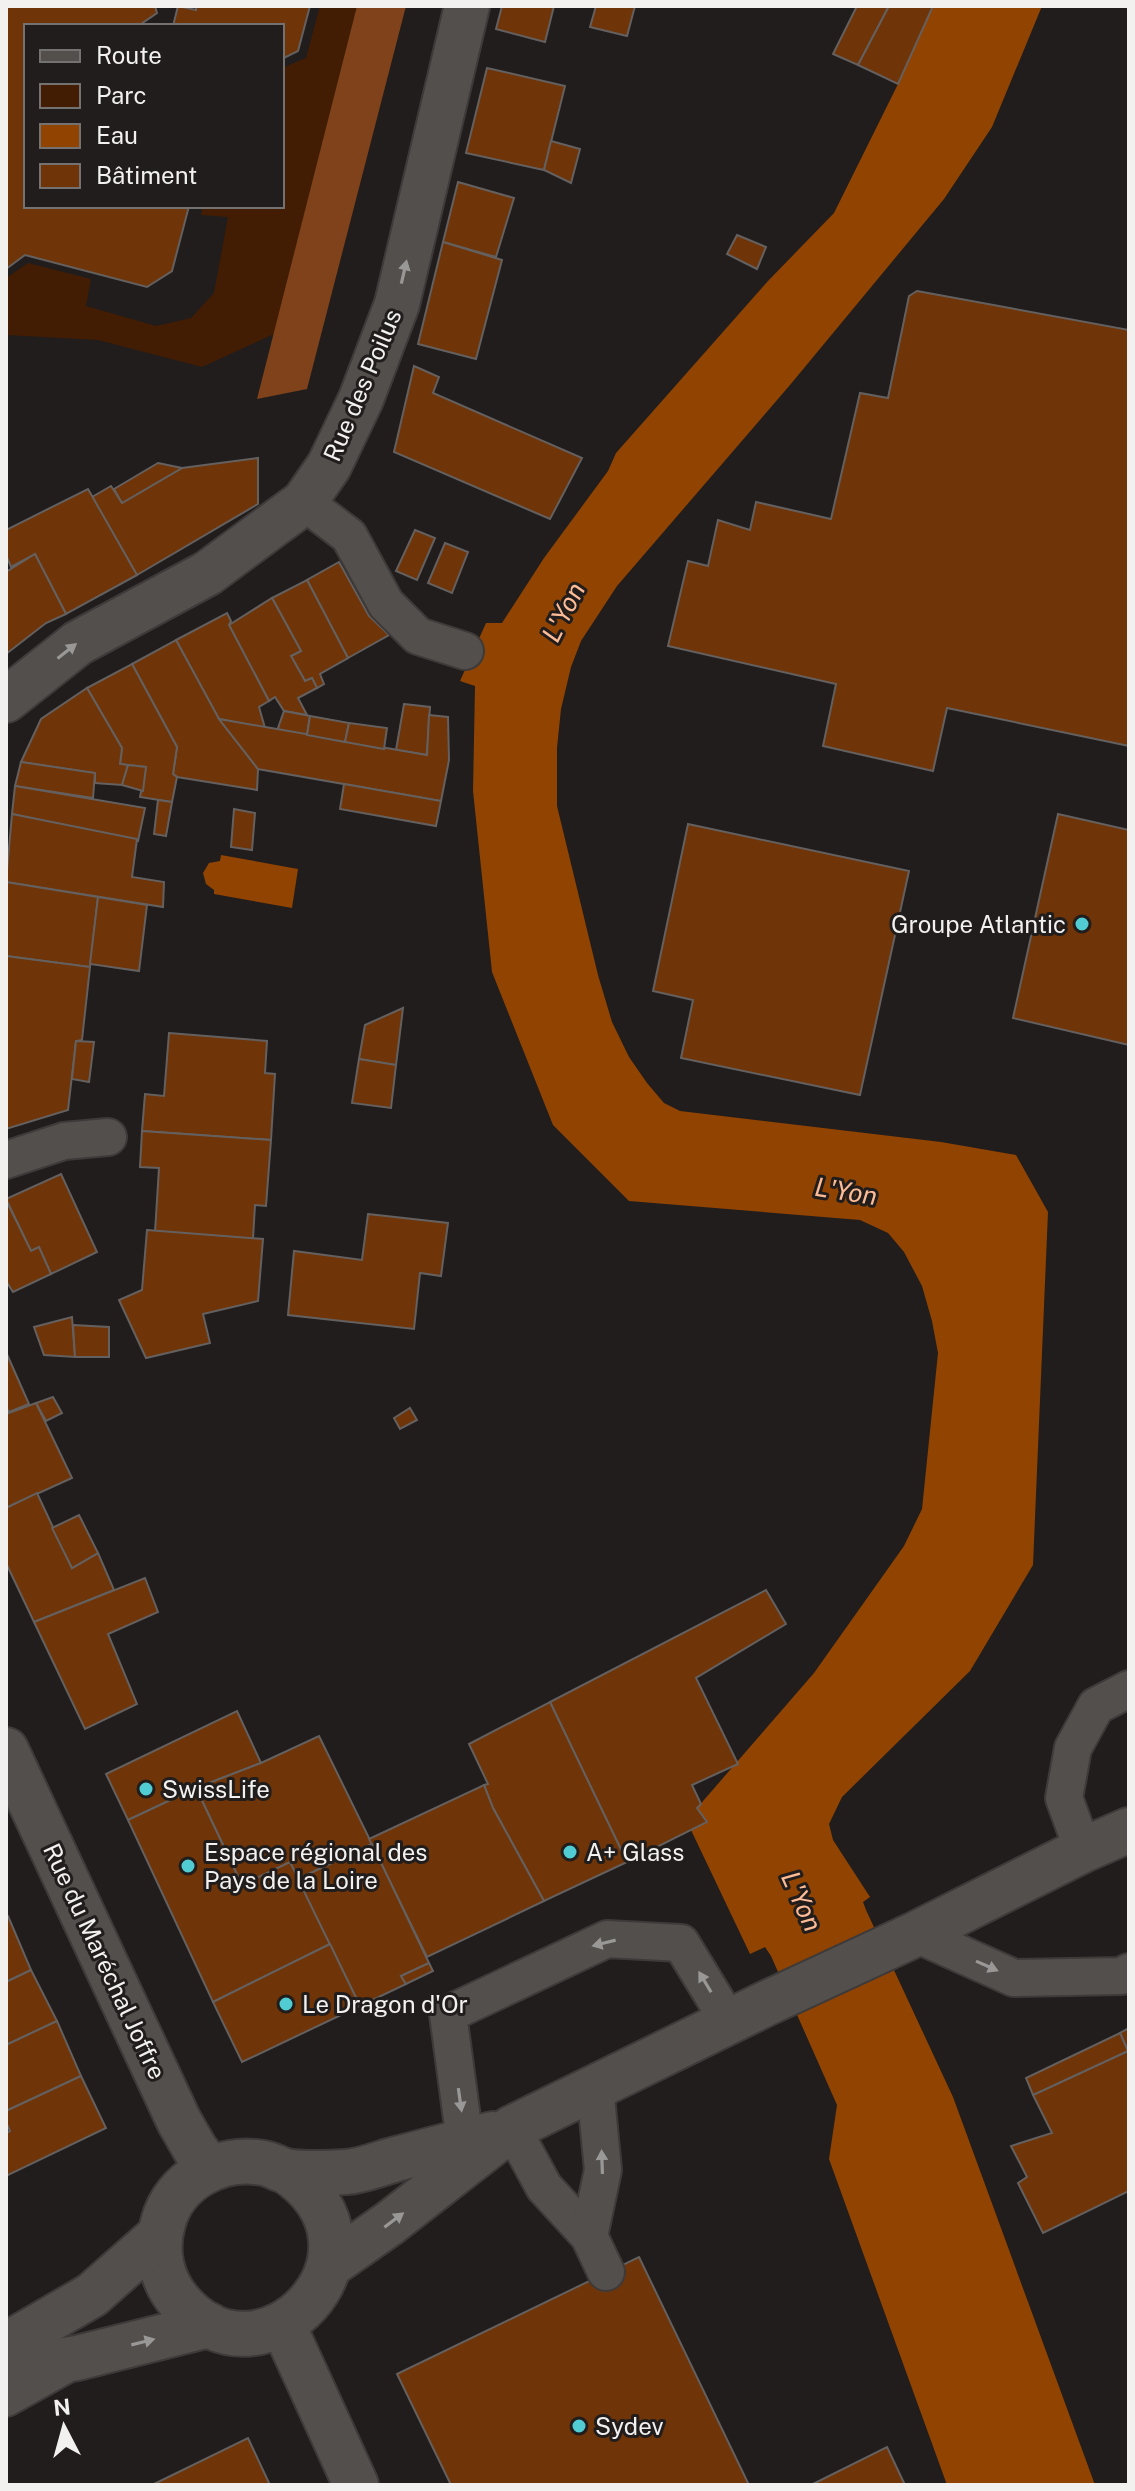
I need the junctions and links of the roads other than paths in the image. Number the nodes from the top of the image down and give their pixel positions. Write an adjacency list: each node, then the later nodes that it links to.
1 (467, 6): 2 (main road, Rue des Poilus, one-way to 1)
2 (304, 502): 3 (lane); 4 (main road, Rue des Poilus, one-way to 2)
3 (465, 651)
4 (6, 700)
5 (108, 1137): 6 (lane)
6 (6, 1160)
7 (1129, 1689): 10 (lane)
8 (6, 1750): 17 (main road, Rue du Maréchal Joffre)
9 (1129, 1830): 10 (main road)
10 (1083, 1850): 11 (main road)
11 (916, 1934): 12 (lane, one-way to 12); 13 (main road)
12 (1129, 1972)
13 (747, 2013): 14 (main road); 16 (lane, one-way to 16)
14 (595, 2087): 15 (main road); 20 (lane, one-way to 14)
15 (512, 2128): 16 (main road); 20 (lane); 21 (main road, one-way to 15)
16 (465, 2141): 18 (main road)
17 (210, 2169): 18 (main road); 19 (main road)
18 (286, 2171): 21 (main road)
19 (160, 2235): 23 (main road); 25 (main road)
20 (589, 2236): 22 (lane)
21 (330, 2265): 24 (main road)
22 (606, 2272)
23 (209, 2325): 24 (main road); 26 (main road, one-way to 23)
24 (283, 2325): 28 (main road)
25 (10, 2343): 26 (main road)
26 (77, 2358): 27 (lane)
27 (6, 2398)
28 (356, 2485)

